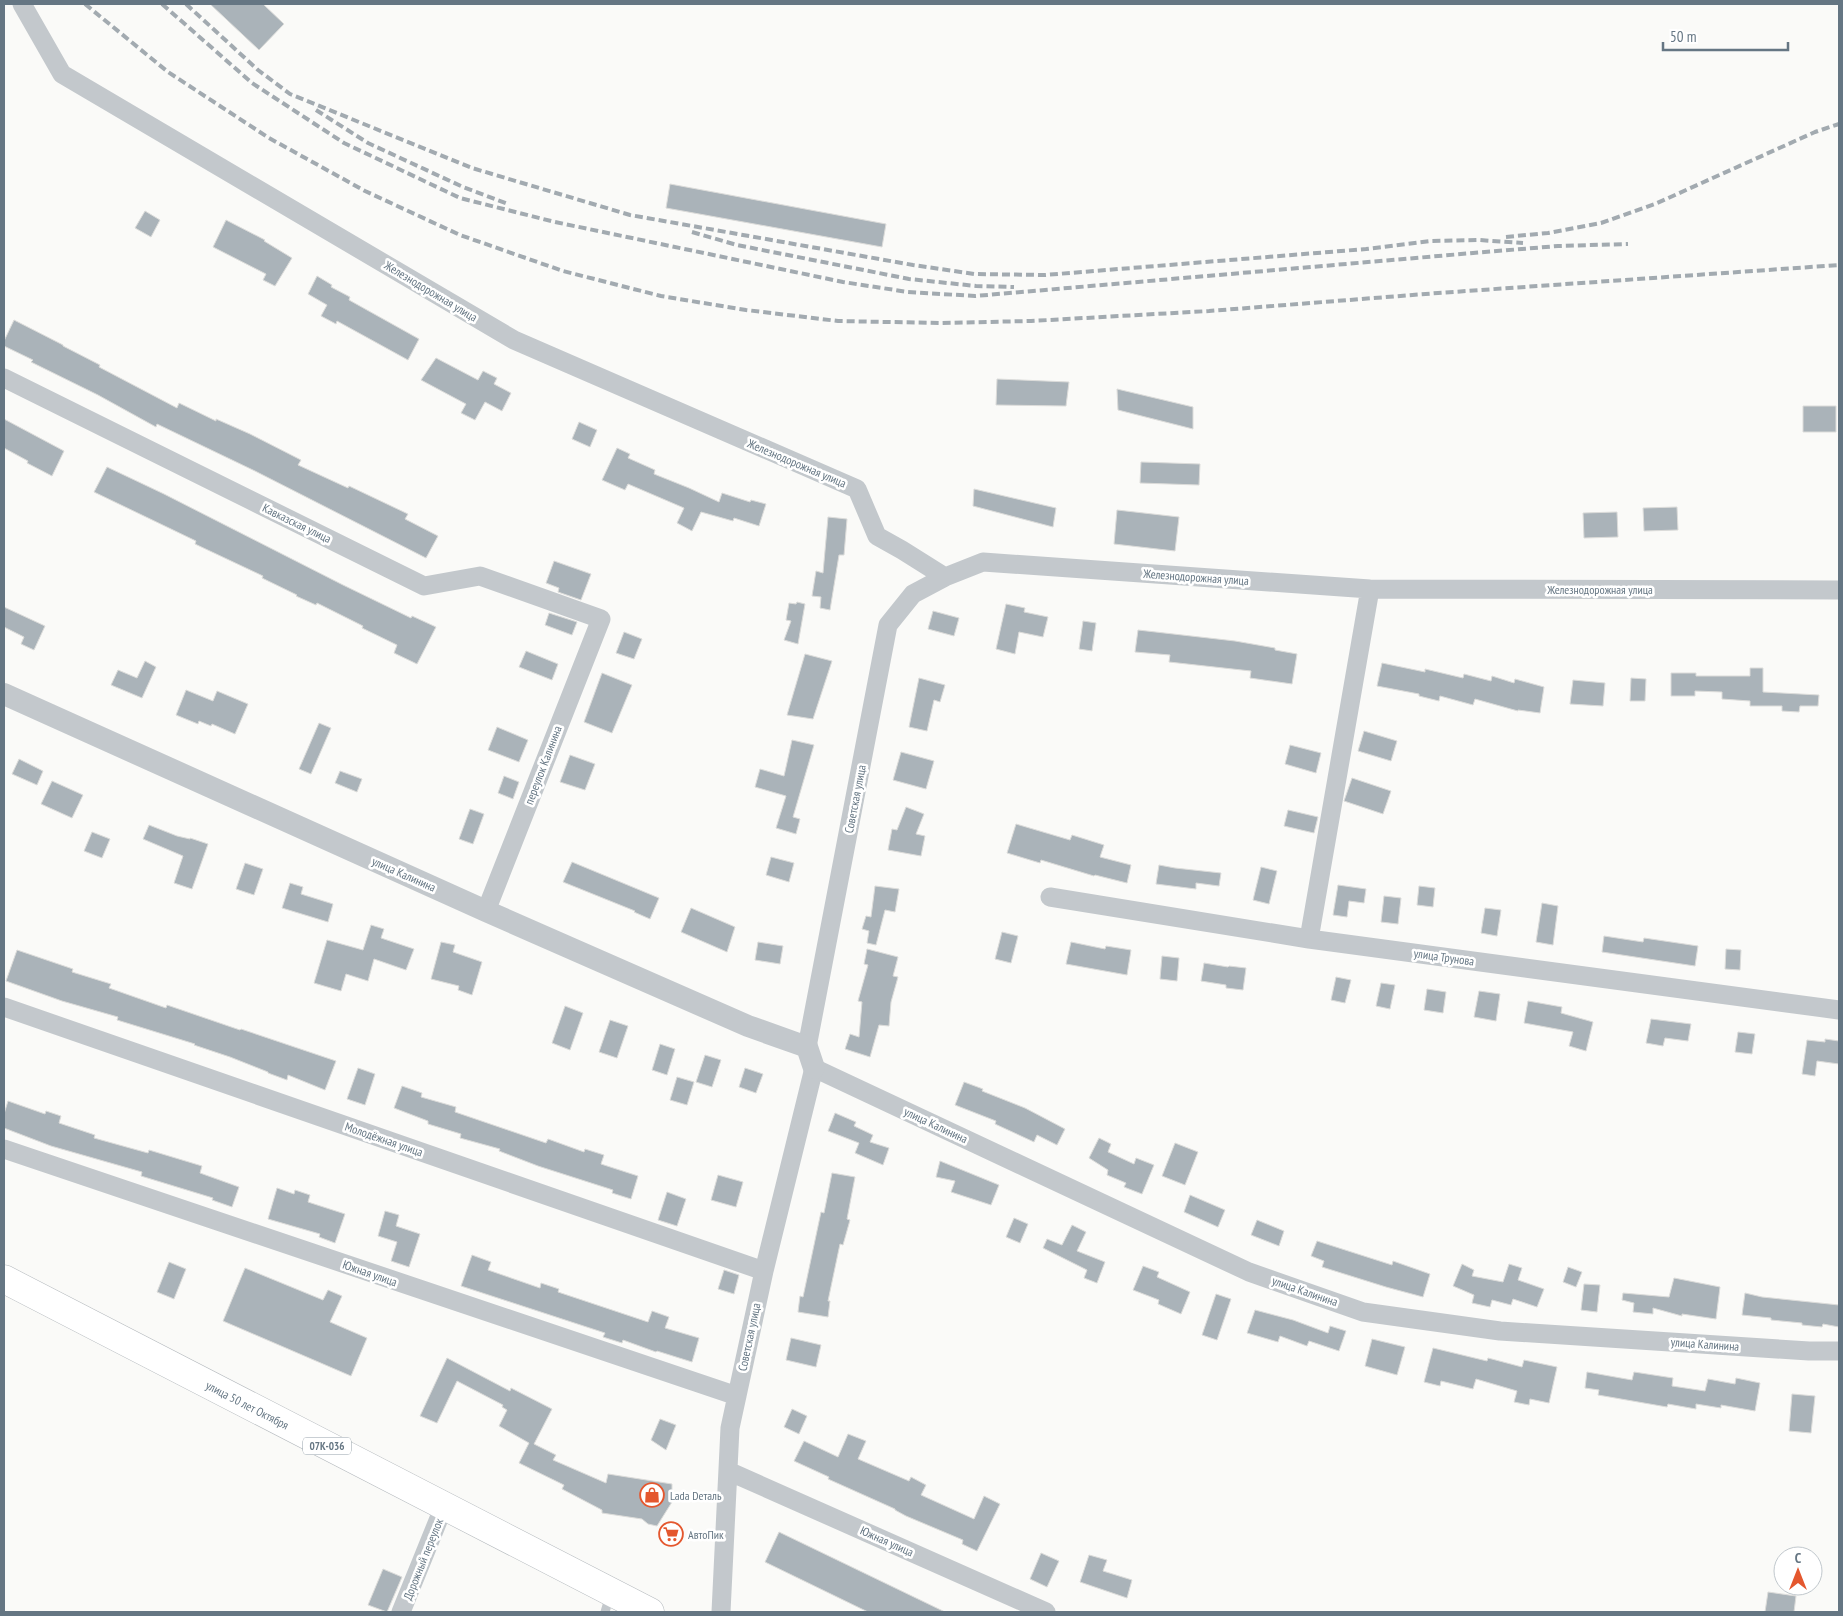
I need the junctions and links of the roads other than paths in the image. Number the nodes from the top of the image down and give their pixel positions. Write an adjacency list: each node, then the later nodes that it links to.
1 (22, 4): 3 (street, Железнодорожная улица)
2 (4, 378): 6 (street, Кавказская улица)
3 (945, 577): 4 (street, Железнодорожная улица); 13 (street, Советская улица)
4 (1370, 589): 5 (street, Железнодорожная улица); 10 (street)
5 (1839, 590)
6 (601, 619): 9 (street, переулок Калинина)
7 (4, 694): 9 (street, улица Калинина)
8 (1050, 897): 10 (street, улица Трунова)
9 (486, 911): 13 (street, улица Калинина)
10 (1309, 939): 12 (street, улица Трунова)
11 (4, 1007): 15 (street, Молодёжная улица)
12 (1839, 1010)
13 (811, 1057): 15 (street, Советская улица); 17 (street, улица Калинина)
14 (4, 1149): 18 (street, Южная улица)
15 (764, 1271): 18 (street, Советская улица)
16 (4, 1280): 20 (main road, улица 50 лет Октября / 07К-036)
17 (1839, 1351)
18 (736, 1396): 19 (street, Советская улица)
19 (728, 1471): 24 (street, Советская улица); 25 (street, Южная улица)
20 (444, 1506): 21 (main road, улица 50 лет Октября / 07К-036); 22 (street, Дорожный переулок)
21 (608, 1602): 23 (main road, улица 50 лет Октября / 07К-036)
22 (401, 1612)
23 (650, 1612)
24 (721, 1612)
25 (1046, 1612)

